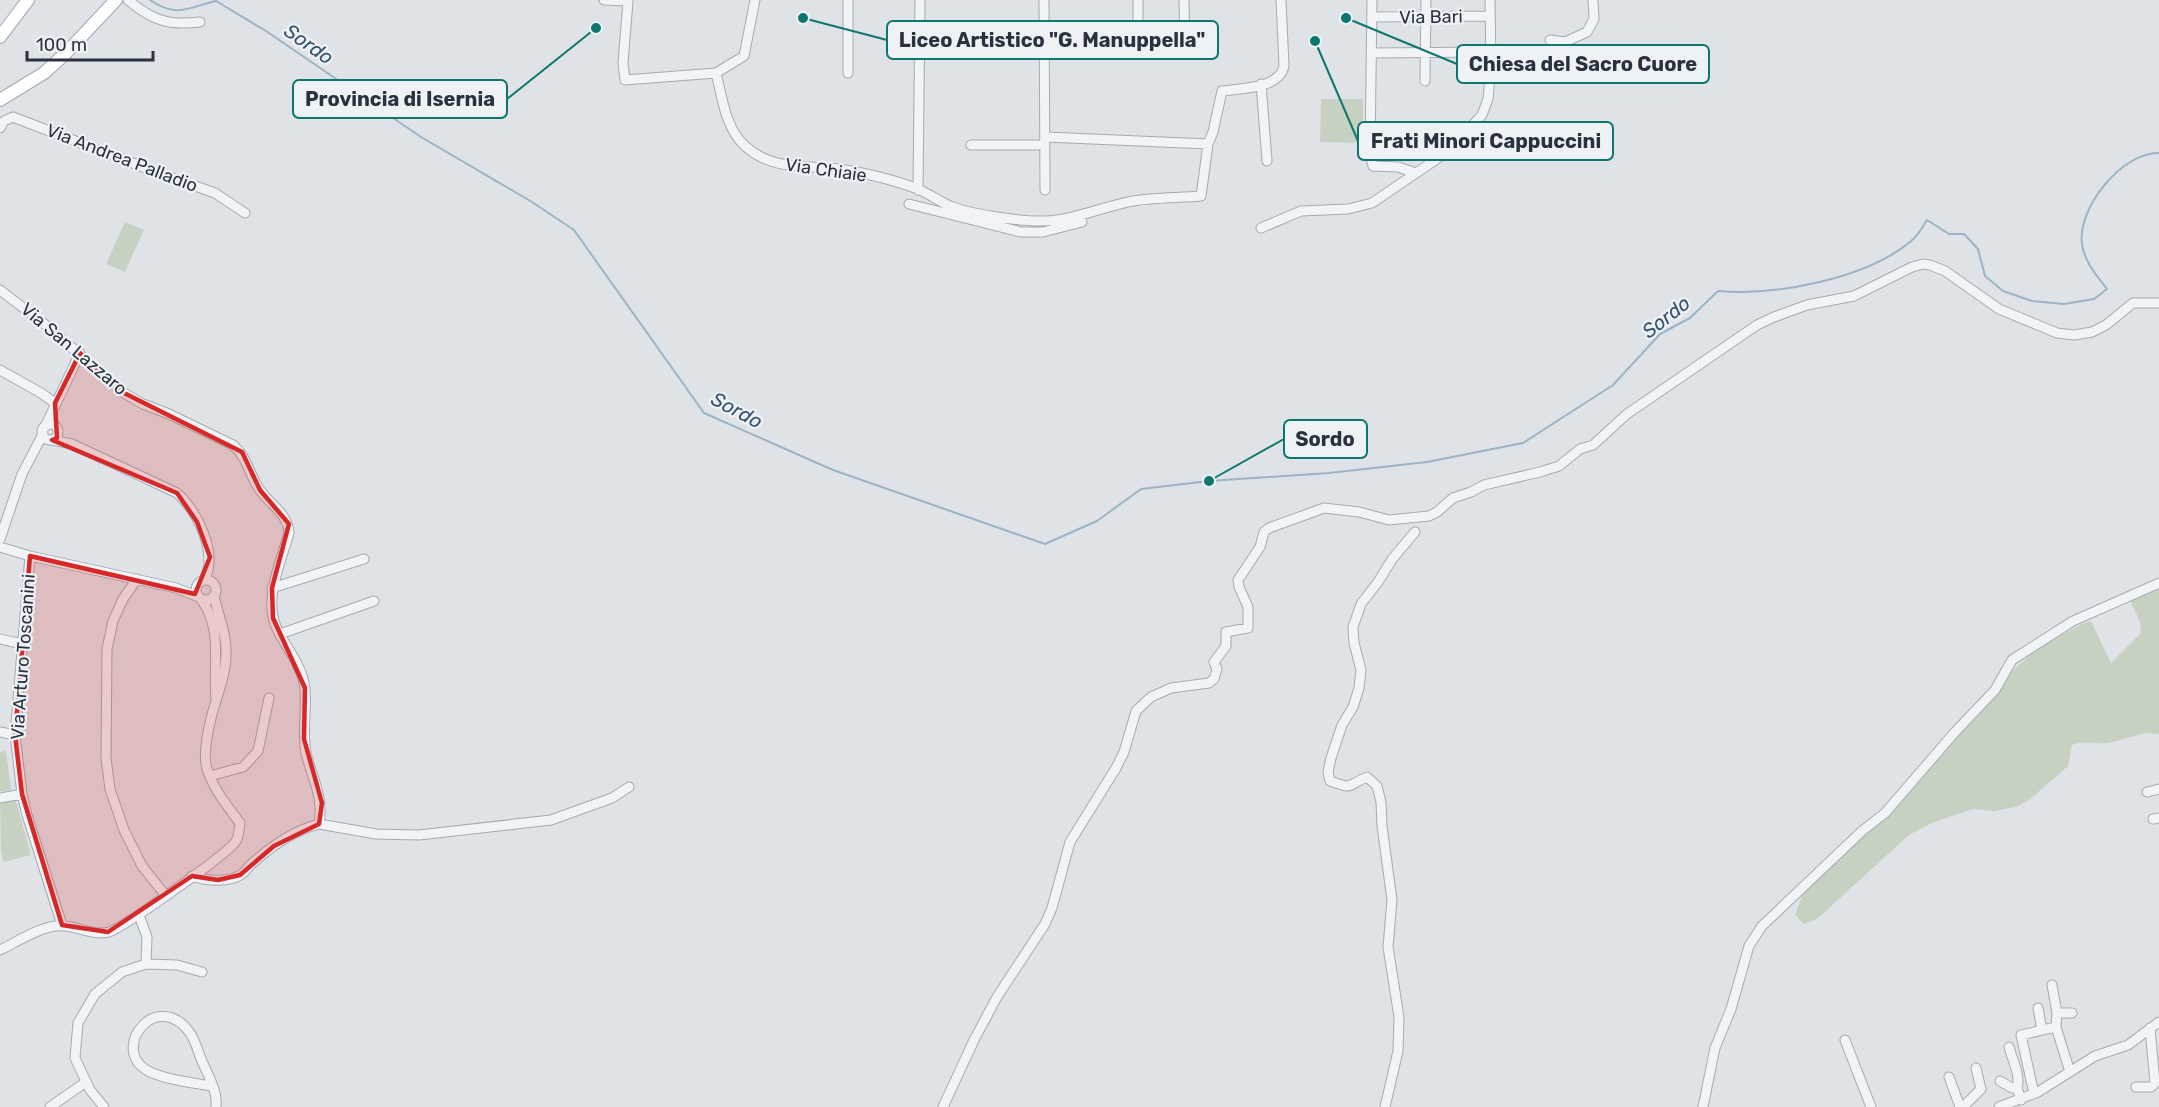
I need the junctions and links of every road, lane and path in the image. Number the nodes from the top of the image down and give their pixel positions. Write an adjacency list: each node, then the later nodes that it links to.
1 (28, 0): 21 (main road)
2 (128, 0): 19 (street)
3 (604, 0): 27 (street)
4 (755, 0): 27 (street)
5 (848, 0): 28 (street)
6 (921, 0): 38 (street)
7 (1044, 0): 33 (street)
8 (1138, 0): 20 (street)
9 (1184, 0): 26 (street)
10 (1281, 0): 30 (street)
11 (1372, 0): 17 (street)
12 (1426, 0): 18 (street)
13 (1490, 0): 16 (street)
14 (1593, 0): 22 (street)
15 (113, 4): 31 (main road)
16 (1490, 16): 18 (street, Via Bari); 23 (street)
17 (1372, 17): 18 (street, Via Bari); 24 (street)
18 (1426, 17): 25 (street)
19 (200, 22)
20 (1138, 22)
21 (0, 37)
22 (1550, 40)
23 (1491, 52): 25 (street); 37 (street)
24 (1371, 53): 25 (street); 37 (street)
25 (1425, 53): 29 (street)
26 (1185, 54)
27 (716, 73): 38 (street, Via Chiaie)
28 (849, 73)
29 (1425, 81)
30 (1261, 84): 34 (street); 36 (street)
31 (0, 100)
32 (0, 128): 41 (street, Via Andrea Palladio)
33 (1046, 141): 34 (street); 35 (street); 39 (street)
34 (1208, 144): 42 (street)
35 (971, 145)
36 (1267, 161)
37 (1416, 173): 43 (street)
38 (918, 190): 42 (street, Via Chiaie)
39 (1045, 190)
40 (909, 204): 42 (street)
41 (245, 213)
42 (1090, 214)
43 (1261, 228)
44 (0, 290): 46 (street, Via San Lazzaro)
45 (2159, 303): 107 (street)
46 (80, 353): 48 (street); 59 (street, Via San Lazzaro)
47 (0, 370): 48 (street)
48 (55, 403): 49 (street)
49 (49, 433): 51 (street); 56 (street)
50 (1415, 532): 108 (street)
51 (0, 539)
52 (0, 547): 53 (street)
53 (30, 556): 55 (street); 65 (street, Via Arturo Toscanini)
54 (364, 559): 59 (street)
55 (136, 579): 58 (street); 78 (street)
56 (201, 581): 58 (street); 60 (street); 61 (street)
57 (2159, 583): 109 (street)
58 (176, 588): 61 (street)
59 (272, 588): 63 (street, Via San Lazzaro)
60 (214, 596): 61 (street); 67 (street)
61 (200, 598): 67 (street)
62 (374, 601): 63 (street)
63 (280, 634): 76 (street, Via San Lazzaro)
64 (0, 639): 65 (street)
65 (22, 644): 69 (street, Via Arturo Toscanini)
66 (269, 698): 70 (street)
67 (216, 700): 70 (street)
68 (0, 732): 69 (street)
69 (15, 735): 74 (street, Via Arturo Toscanini)
70 (210, 776): 77 (street)
71 (629, 787): 76 (street)
72 (2159, 789): 73 (street)
73 (2147, 792)
74 (22, 795): 75 (street); 80 (street, Via Arturo Toscanini)
75 (0, 798)
76 (319, 824): 77 (street)
77 (192, 876): 78 (street)
78 (166, 896): 79 (street)
79 (139, 915): 80 (street); 82 (street)
80 (62, 925): 81 (street)
81 (0, 950)
82 (146, 964): 83 (street); 97 (street)
83 (202, 972)
84 (2052, 985): 86 (street)
85 (2038, 1008): 90 (street)
86 (2057, 1013): 87 (street); 89 (street)
87 (2072, 1013)
88 (2155, 1025): 94 (street); 99 (street)
89 (2056, 1027): 90 (street); 94 (street)
90 (2042, 1030): 102 (street)
91 (1845, 1040): 110 (street)
92 (2009, 1047): 100 (street)
93 (1976, 1068): 111 (street)
94 (2070, 1072): 102 (street)
95 (1949, 1077): 111 (street)
96 (2000, 1081): 100 (street)
97 (86, 1082): 104 (street); 105 (street)
98 (212, 1086): 98 (street); 106 (street)
99 (2136, 1087)
100 (2017, 1088): 103 (street)
101 (1958, 1090): 111 (street)
102 (2034, 1094): 103 (street)
103 (2021, 1100): 112 (street)
104 (50, 1107)
105 (104, 1107)
106 (216, 1107)
107 (943, 1107)
108 (1385, 1107)
109 (1702, 1107)
110 (1871, 1107)
111 (1963, 1107)
112 (1999, 1107)

